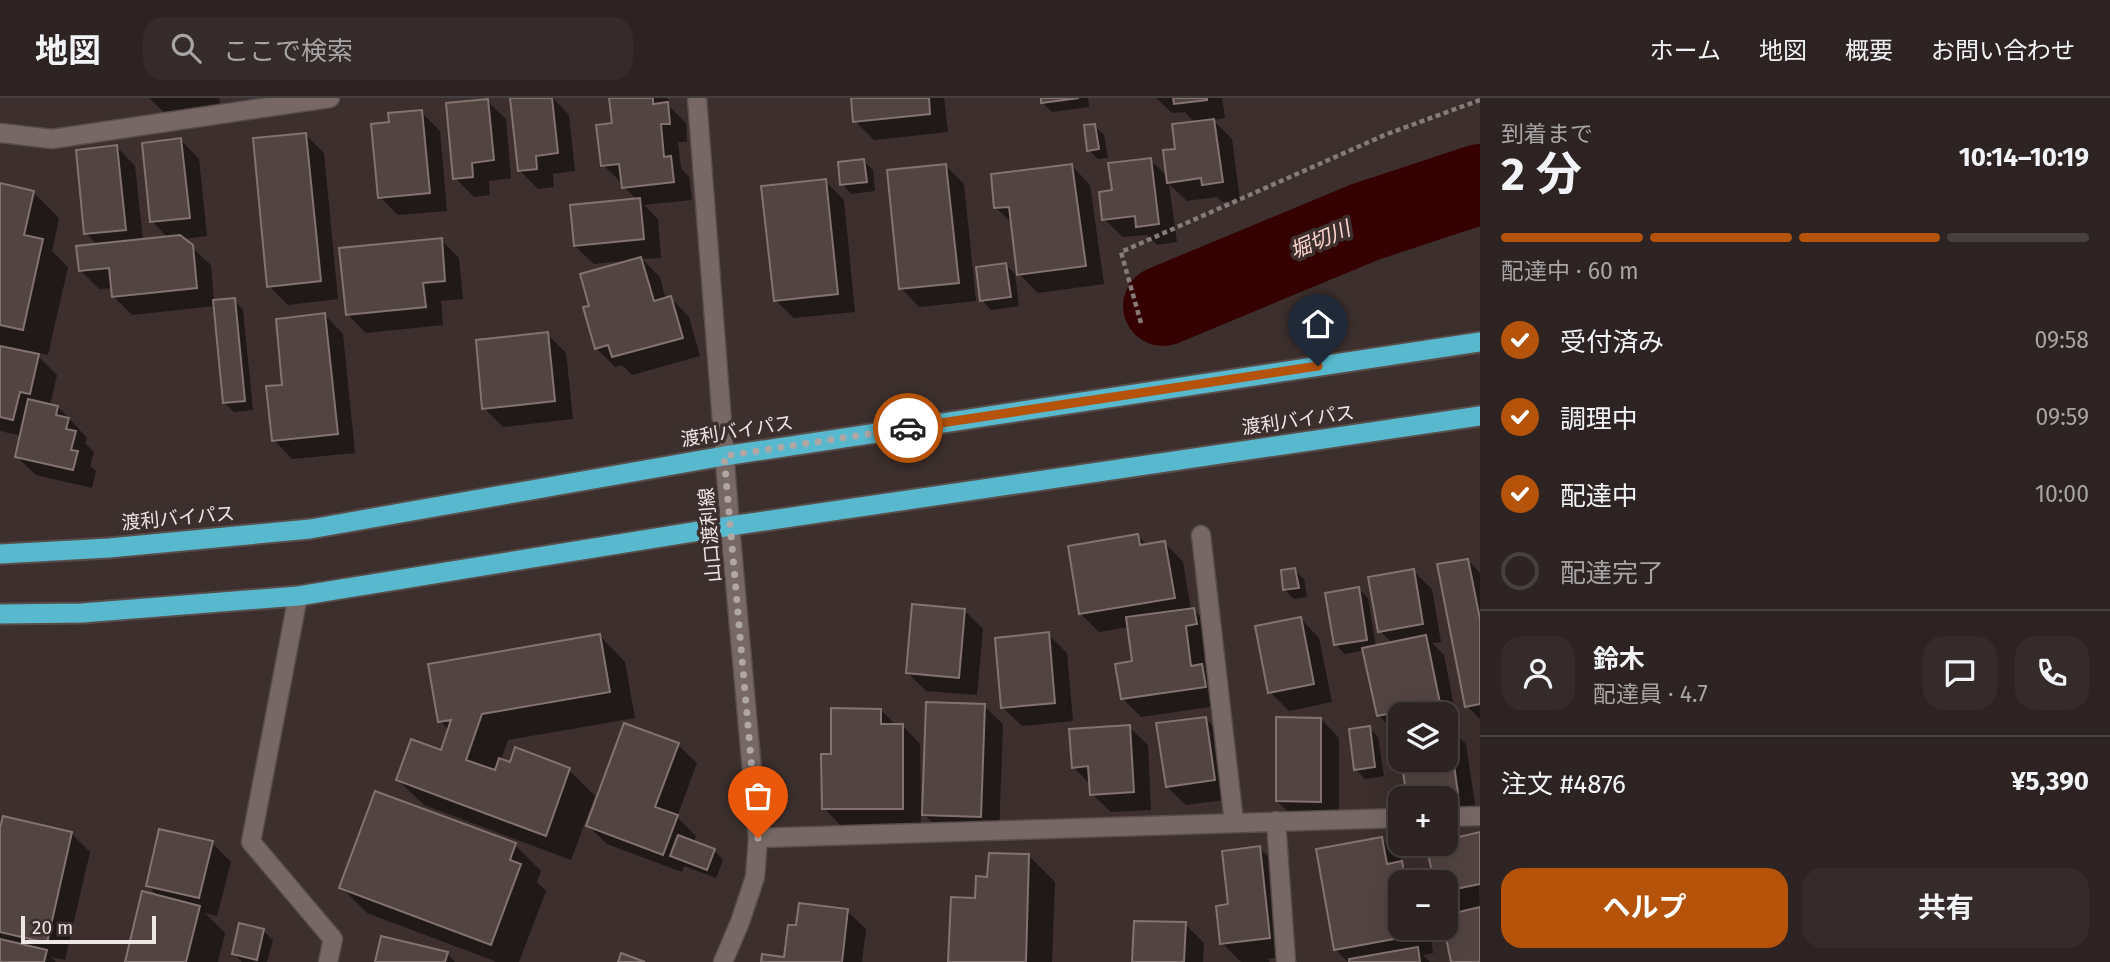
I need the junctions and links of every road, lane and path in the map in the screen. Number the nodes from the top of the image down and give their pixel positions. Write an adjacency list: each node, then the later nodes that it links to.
1 (330, 98): 4 (street)
2 (698, 98): 9 (street, 山口渡利線)
3 (1480, 100): 6 (path)
4 (228, 105): 5 (street)
5 (0, 133)
6 (1142, 323)
7 (1480, 341): 9 (highway, 渡利バイパス)
8 (1480, 416): 10 (highway, 渡利バイパス)
9 (724, 456): 10 (street, 山口渡利線); 12 (highway, 渡利バイパス)
10 (730, 526): 13 (highway, 渡利バイパス); 20 (street, 山口渡利線)
11 (1201, 535): 19 (street)
12 (0, 554)
13 (299, 596): 14 (highway, 渡利バイパス); 21 (street)
14 (0, 614)
15 (1480, 816): 16 (street)
16 (1458, 817)
17 (1388, 818): 18 (street)
18 (1276, 821): 19 (street); 23 (street)
19 (1234, 822): 20 (street)
20 (758, 838): 22 (street, 山口渡利線)
21 (328, 962)
22 (723, 962)
23 (1286, 962)

